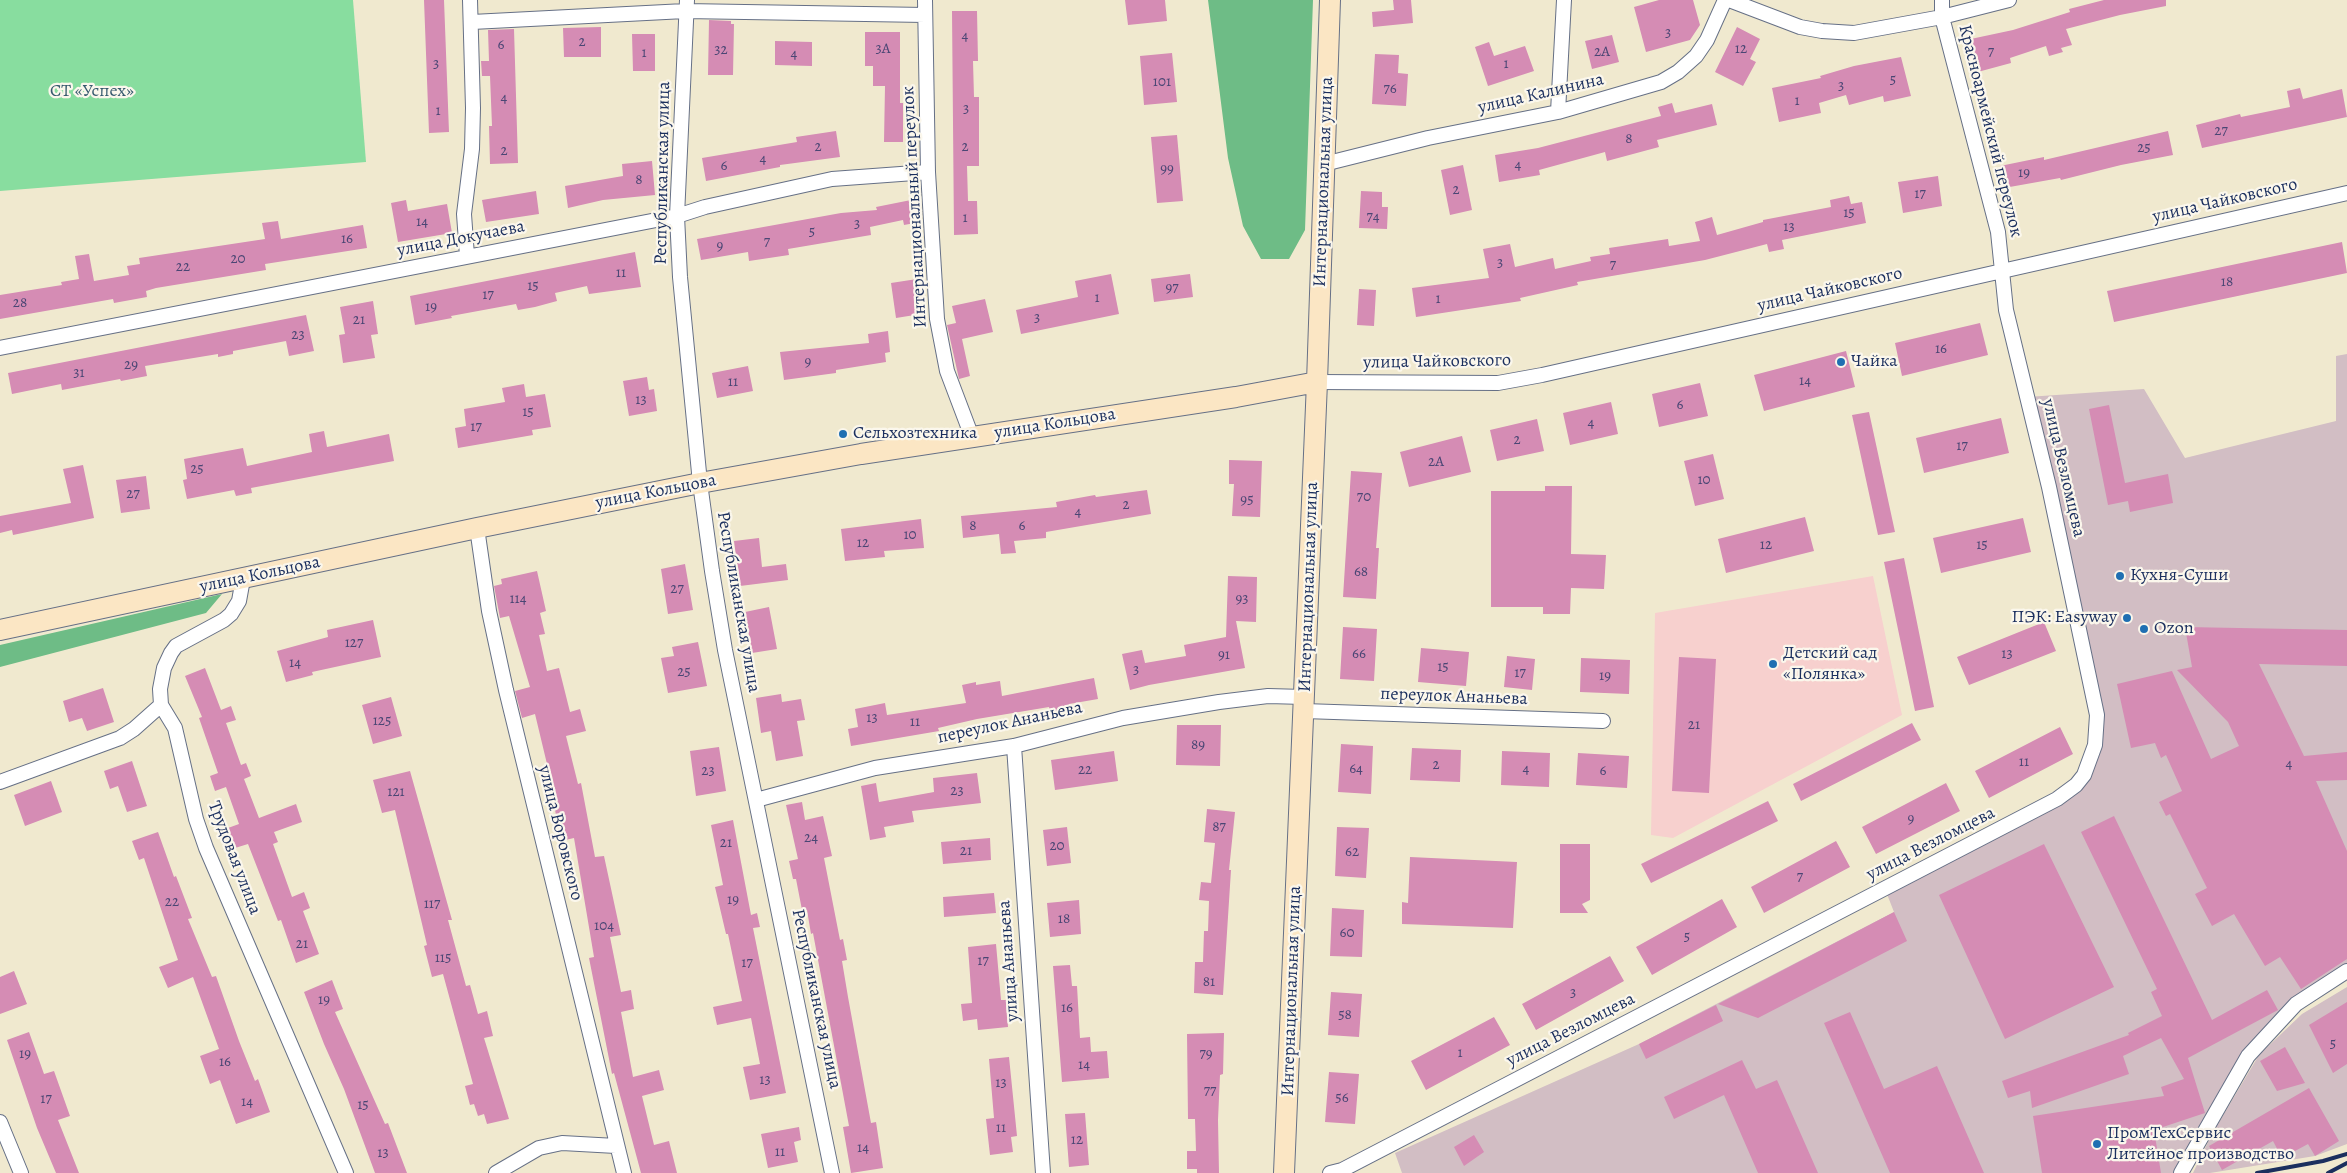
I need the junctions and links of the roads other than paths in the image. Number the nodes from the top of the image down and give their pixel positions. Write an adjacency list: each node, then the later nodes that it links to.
1 (470, 0): 12 (street)
2 (925, 0): 10 (street, Интернациональный переулок)
3 (1330, 0): 14 (main road, Интернациональная улица)
4 (1564, 0): 13 (street)
5 (1725, 0): 13 (street, улица Калинина)
6 (1729, 0): 11 (street)
7 (1942, 0): 11 (street, Красноармейский переулок)
8 (2009, 0): 11 (street)
9 (686, 5): 10 (street); 12 (street); 17 (street, Республиканская улица)
10 (925, 15): 15 (street, Интернациональный переулок)
11 (1942, 17): 19 (street, Красноармейский переулок)
12 (472, 22): 18 (street)
13 (1558, 112): 14 (street, улица Калинина)
14 (1324, 164): 21 (main road, Интернациональная улица)
15 (928, 172): 17 (street, улица Докучаева); 22 (street, Интернациональный переулок)
16 (2347, 193): 19 (street, улица Чайковского)
17 (677, 216): 18 (street, улица Докучаева); 23 (street, Республиканская улица)
18 (467, 256): 20 (street, улица Докучаева)
19 (2001, 271): 21 (street, улица Чайковского); 43 (street, улица Везломцева)
20 (0, 348)
21 (1317, 382): 22 (main road, улица Кольцова); 27 (main road, Интернациональная улица)
22 (972, 437): 23 (main road, улица Кольцова)
23 (700, 483): 24 (main road, улица Кольцова); 32 (street, Республиканская улица)
24 (477, 528): 25 (main road, улица Кольцова); 35 (street, улица Воровского)
25 (242, 579): 26 (main road, улица Кольцова); 28 (street)
26 (0, 630)
27 (1304, 704): 29 (street, переулок Ананьева); 30 (street, переулок Ананьева); 42 (main road, Интернациональная улица)
28 (160, 705): 31 (street); 37 (street, Трудовая улица)
29 (1603, 721)
30 (1014, 746): 32 (street, переулок Ананьева); 41 (street, улица Ананьева)
31 (0, 782)
32 (756, 800): 40 (street, Республиканская улица)
33 (2347, 972): 44 (street)
34 (0, 1122): 36 (street)
35 (616, 1146): 38 (street); 39 (street, улица Воровского)
36 (21, 1173)
37 (346, 1173)
38 (496, 1173)
39 (624, 1173)
40 (832, 1173)
41 (1043, 1173)
42 (1284, 1173)
43 (1330, 1173)
44 (2181, 1173)

